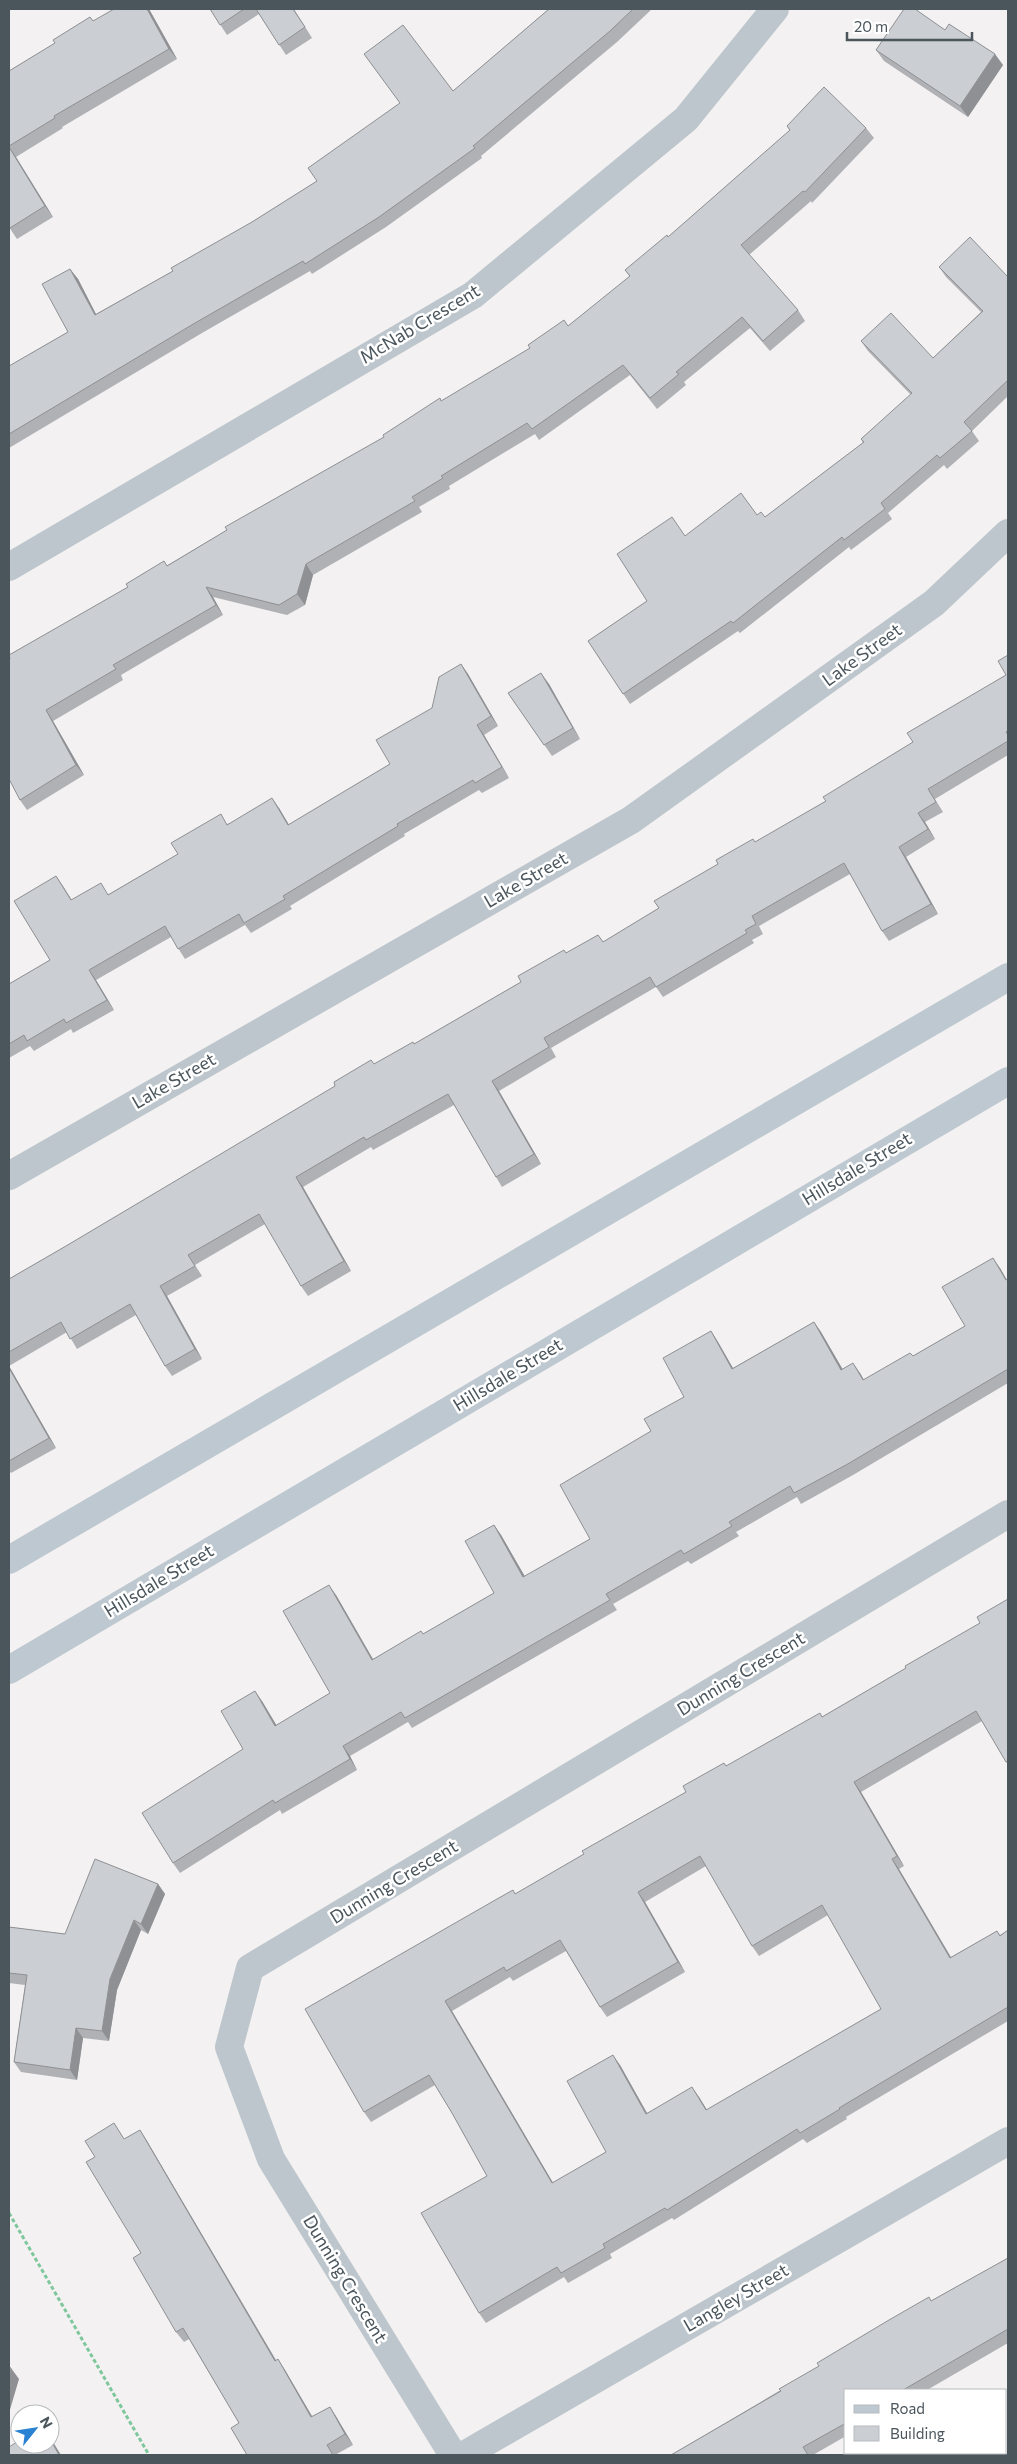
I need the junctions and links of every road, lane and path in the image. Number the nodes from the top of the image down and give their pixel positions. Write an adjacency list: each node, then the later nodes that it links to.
1 (775, 9): 3 (street, McNab Crescent)
2 (1008, 533): 6 (street, Lake Street)
3 (9, 567)
4 (1008, 977): 8 (street)
5 (1008, 1081): 9 (street, Hillsdale Street)
6 (9, 1176)
7 (1008, 1514): 13 (street, Dunning Crescent)
8 (9, 1560)
9 (9, 1670)
10 (1008, 2141): 14 (street, Langley Street)
11 (9, 2213): 12 (path)
12 (149, 2455)
13 (453, 2455)
14 (464, 2455)

